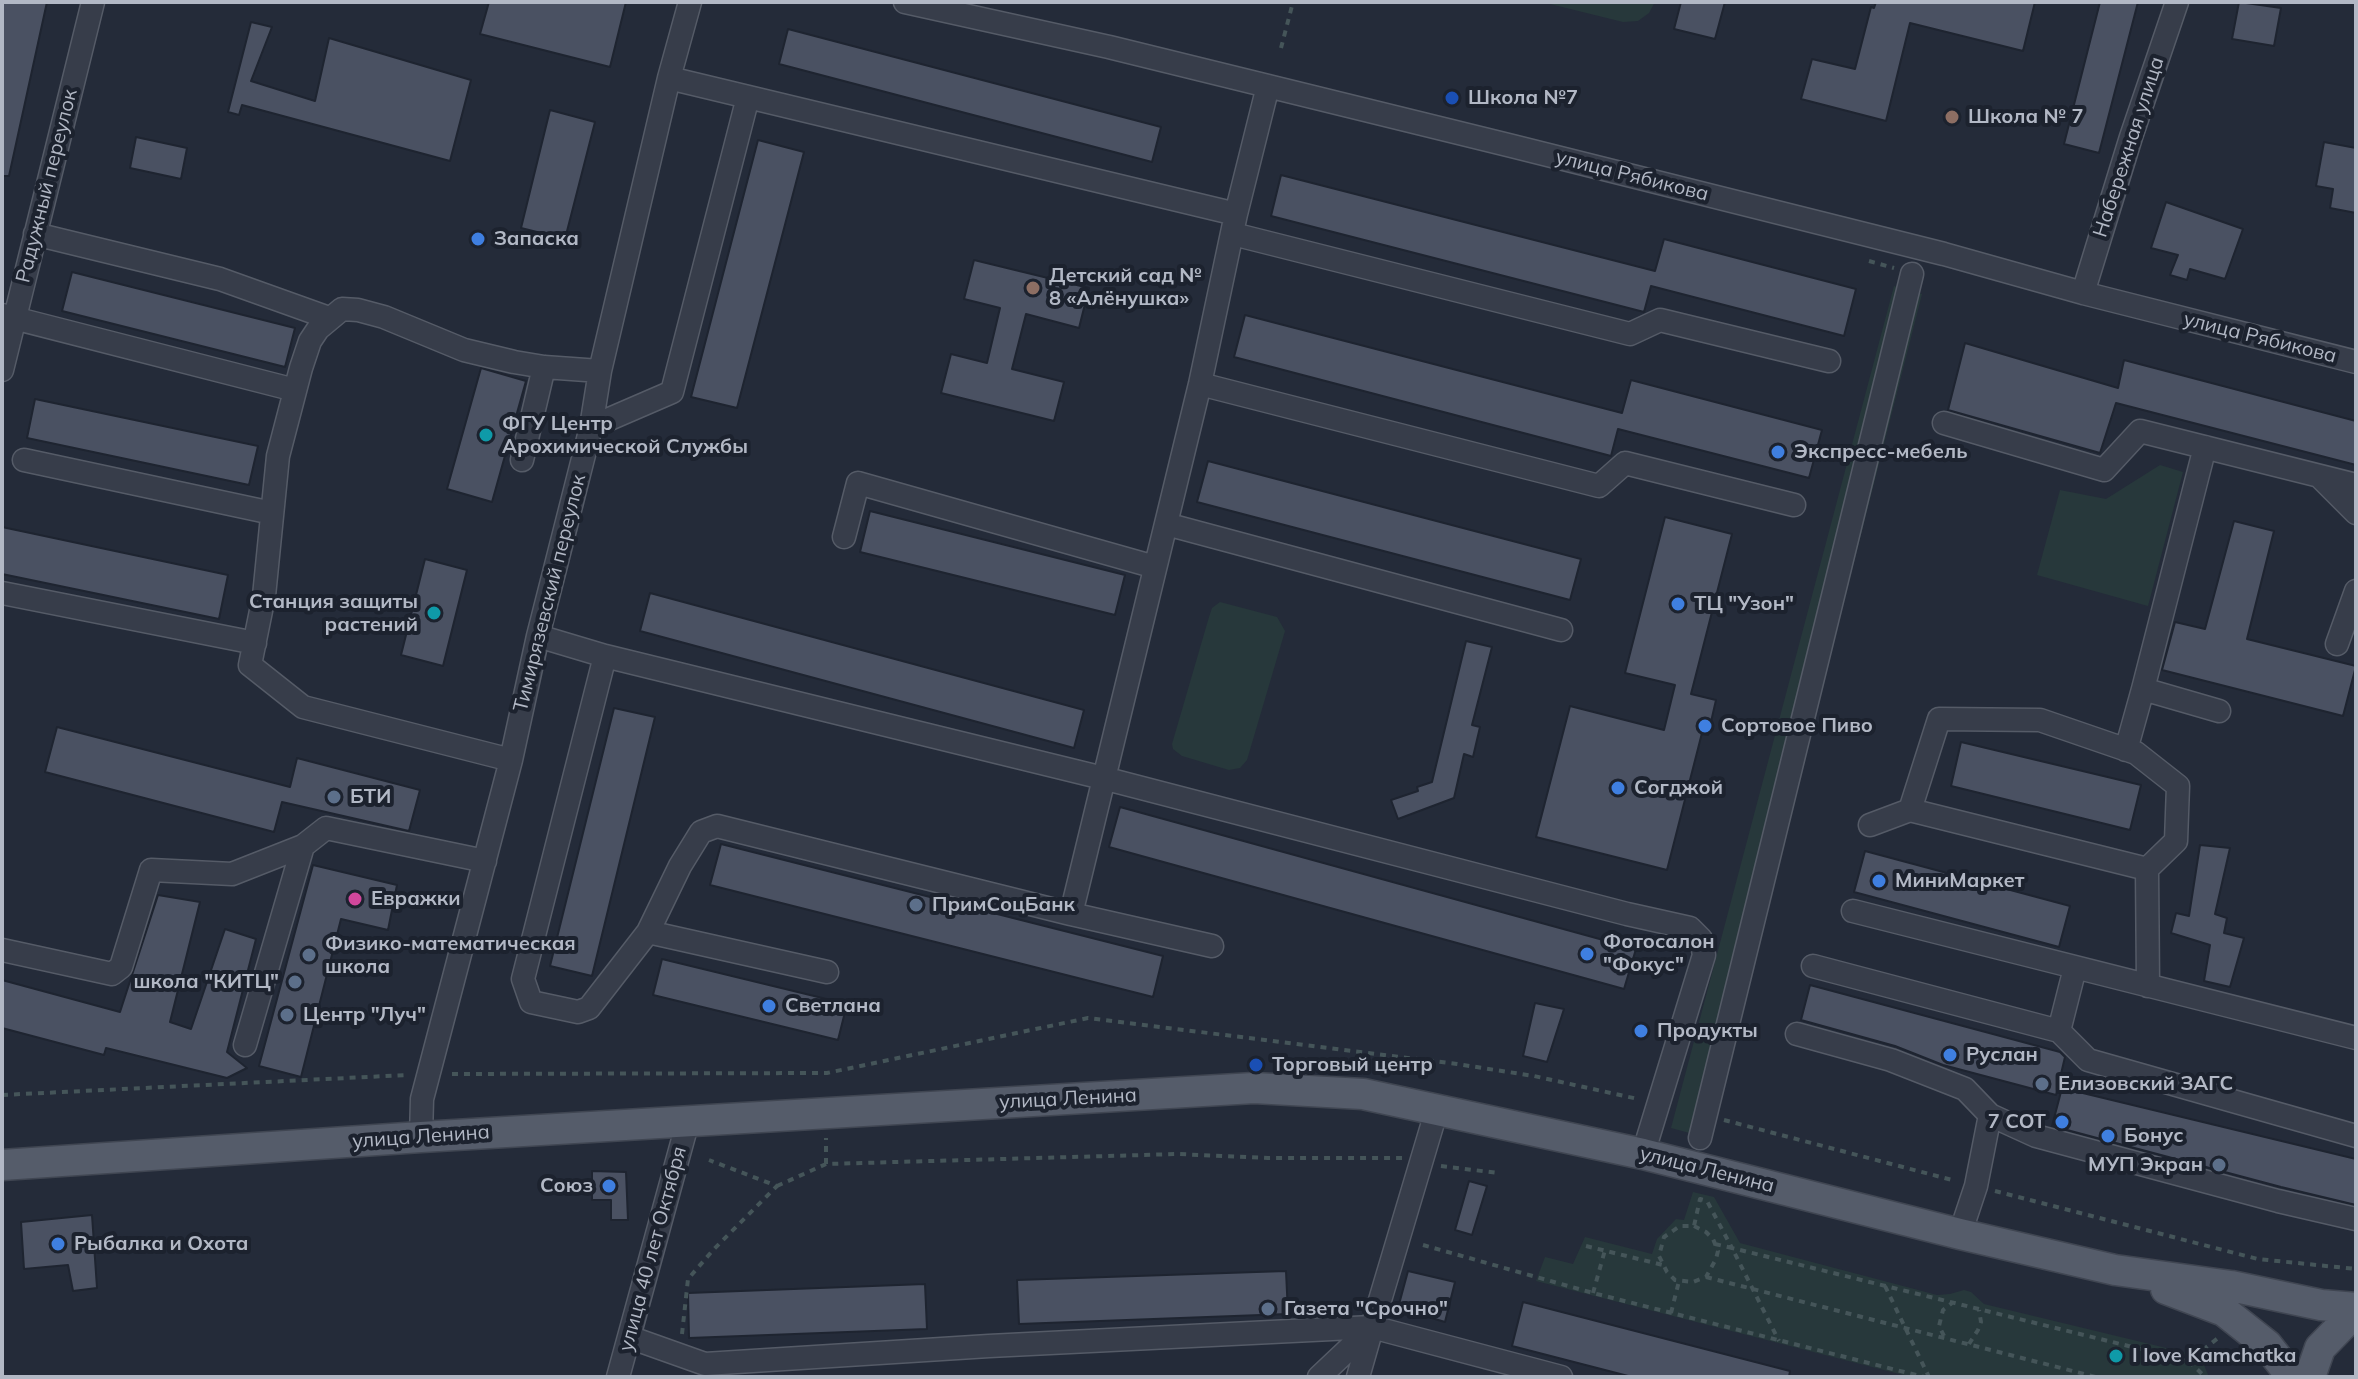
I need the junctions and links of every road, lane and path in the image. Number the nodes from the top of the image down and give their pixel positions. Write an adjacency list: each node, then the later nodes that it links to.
1 (93, 2): 12 (street, Радужный переулок)
2 (690, 2): 8 (street, Тимирязевский переулок)
3 (905, 2): 6 (street, улица Рябикова)
4 (1293, 2): 7 (path)
5 (2177, 2): 14 (street, Набережная улица)
6 (964, 9): 9 (street, улица Рябикова)
7 (1281, 48)
8 (669, 78): 10 (street); 21 (street, Тимирязевский переулок)
9 (1268, 86): 11 (street); 14 (street, улица Рябикова)
10 (748, 97): 11 (street); 25 (street)
11 (1235, 224): 17 (street); 22 (street)
12 (35, 234): 15 (street, Радужный переулок); 16 (street)
13 (1912, 274): 77 (street)
14 (2083, 293): 18 (street, улица Рябикова)
15 (8, 317): 20 (street, Радужный переулок); 23 (street)
16 (329, 318): 19 (street); 23 (street)
17 (1829, 361)
18 (2356, 362)
19 (544, 367): 21 (street); 28 (street)
20 (2, 370)
21 (600, 371): 25 (street, Тимирязевский переулок)
22 (1200, 384): 31 (street); 34 (street)
23 (295, 390): 32 (street)
24 (1944, 423): 26 (street)
25 (591, 427): 40 (street, Тимирязевский переулок)
26 (2205, 447): 29 (street); 44 (street)
27 (24, 460): 32 (street)
28 (522, 460)
29 (2319, 476): 30 (street); 33 (street)
30 (2356, 485)
31 (1794, 505)
32 (272, 513): 41 (street)
33 (2356, 513)
34 (1166, 524): 36 (street); 39 (street)
35 (844, 537): 36 (street)
36 (1155, 567): 48 (street)
37 (2356, 591): 42 (street)
38 (2, 593): 41 (street)
39 (1561, 630)
40 (538, 636): 43 (street); 47 (street, Тимирязевский переулок)
41 (255, 643): 47 (street)
42 (2337, 644)
43 (605, 656): 48 (street); 56 (street)
44 (2143, 689): 45 (street); 46 (street)
45 (2219, 711)
46 (2126, 750): 49 (street); 53 (street)
47 (511, 760): 52 (street, Тимирязевский переулок)
48 (1103, 778): 55 (street); 78 (street)
49 (1910, 810): 50 (street); 53 (street)
50 (1870, 825)
51 (303, 846): 52 (street); 58 (street); 66 (street)
52 (485, 861): 76 (street, Тимирязевский переулок)
53 (2147, 869): 62 (street)
54 (1853, 911): 60 (street)
55 (1071, 914): 56 (street); 57 (street)
56 (648, 932): 61 (street)
57 (1212, 946)
58 (2, 950)
59 (1813, 966): 63 (street)
60 (2075, 968): 62 (street); 63 (street)
61 (827, 972)
62 (2148, 986): 65 (street)
63 (2059, 1031): 75 (street)
64 (1797, 1034): 72 (street)
65 (2356, 1038)
66 (245, 1045)
67 (827, 1073): 69 (path)
68 (416, 1075): 70 (path)
69 (826, 1081)
70 (2, 1095)
71 (1437, 1109): 73 (main road, улица Ленина); 78 (main road, улица Ленина); 81 (street)
72 (1990, 1115): 85 (street); 87 (street)
73 (688, 1121): 76 (main road, улица Ленина); 107 (street, улица 40 лет Октября)
74 (826, 1133): 80 (path)
75 (2356, 1136)
76 (421, 1137): 82 (main road, улица Ленина)
77 (1700, 1138)
78 (1643, 1154): 87 (main road, улица Ленина)
79 (709, 1160): 84 (path)
80 (826, 1164): 81 (path); 84 (path)
81 (1421, 1164): 83 (path); 104 (street)
82 (2, 1165)
83 (1498, 1173)
84 (777, 1186): 111 (path)
85 (2356, 1219)
86 (1694, 1226): 88 (path); 91 (path); 93 (path)
87 (1960, 1234): 94 (main road, улица Ленина)
88 (1715, 1244): 91 (path); 95 (path)
89 (1423, 1245): 99 (path)
90 (1586, 1246): 92 (path)
91 (1732, 1248): 97 (path); 98 (path)
92 (1605, 1250): 93 (path); 99 (path)
93 (1663, 1265): 96 (path)
94 (2115, 1270): 102 (main road, улица Ленина); 120 (main road, улица Ленина)
95 (1706, 1277): 96 (path); 98 (path)
96 (1679, 1281): 103 (path)
97 (1885, 1286): 100 (path); 105 (path)
98 (1752, 1288): 105 (path); 109 (path)
99 (1593, 1293): 103 (path)
100 (1952, 1303): 101 (path); 108 (path)
101 (1978, 1309): 110 (path); 112 (path)
102 (2356, 1309): 121 (main road)
103 (1671, 1313): 109 (path)
104 (1372, 1327): 111 (street); 114 (street); 115 (street); 116 (street)
105 (1905, 1328): 108 (path); 117 (path)
106 (2226, 1332): 112 (path)
107 (629, 1337): 111 (street); 113 (street, улица 40 лет Октября)
108 (1945, 1338): 110 (path)
109 (1779, 1341): 117 (path)
110 (1969, 1344): 118 (path)
111 (679, 1355)
112 (2189, 1361): 119 (path)
113 (618, 1377)
114 (1319, 1377)
115 (1358, 1377)
116 (1561, 1377)
117 (1926, 1377)
118 (2096, 1377)
119 (2205, 1377)
120 (2292, 1377)
121 (2310, 1377)

